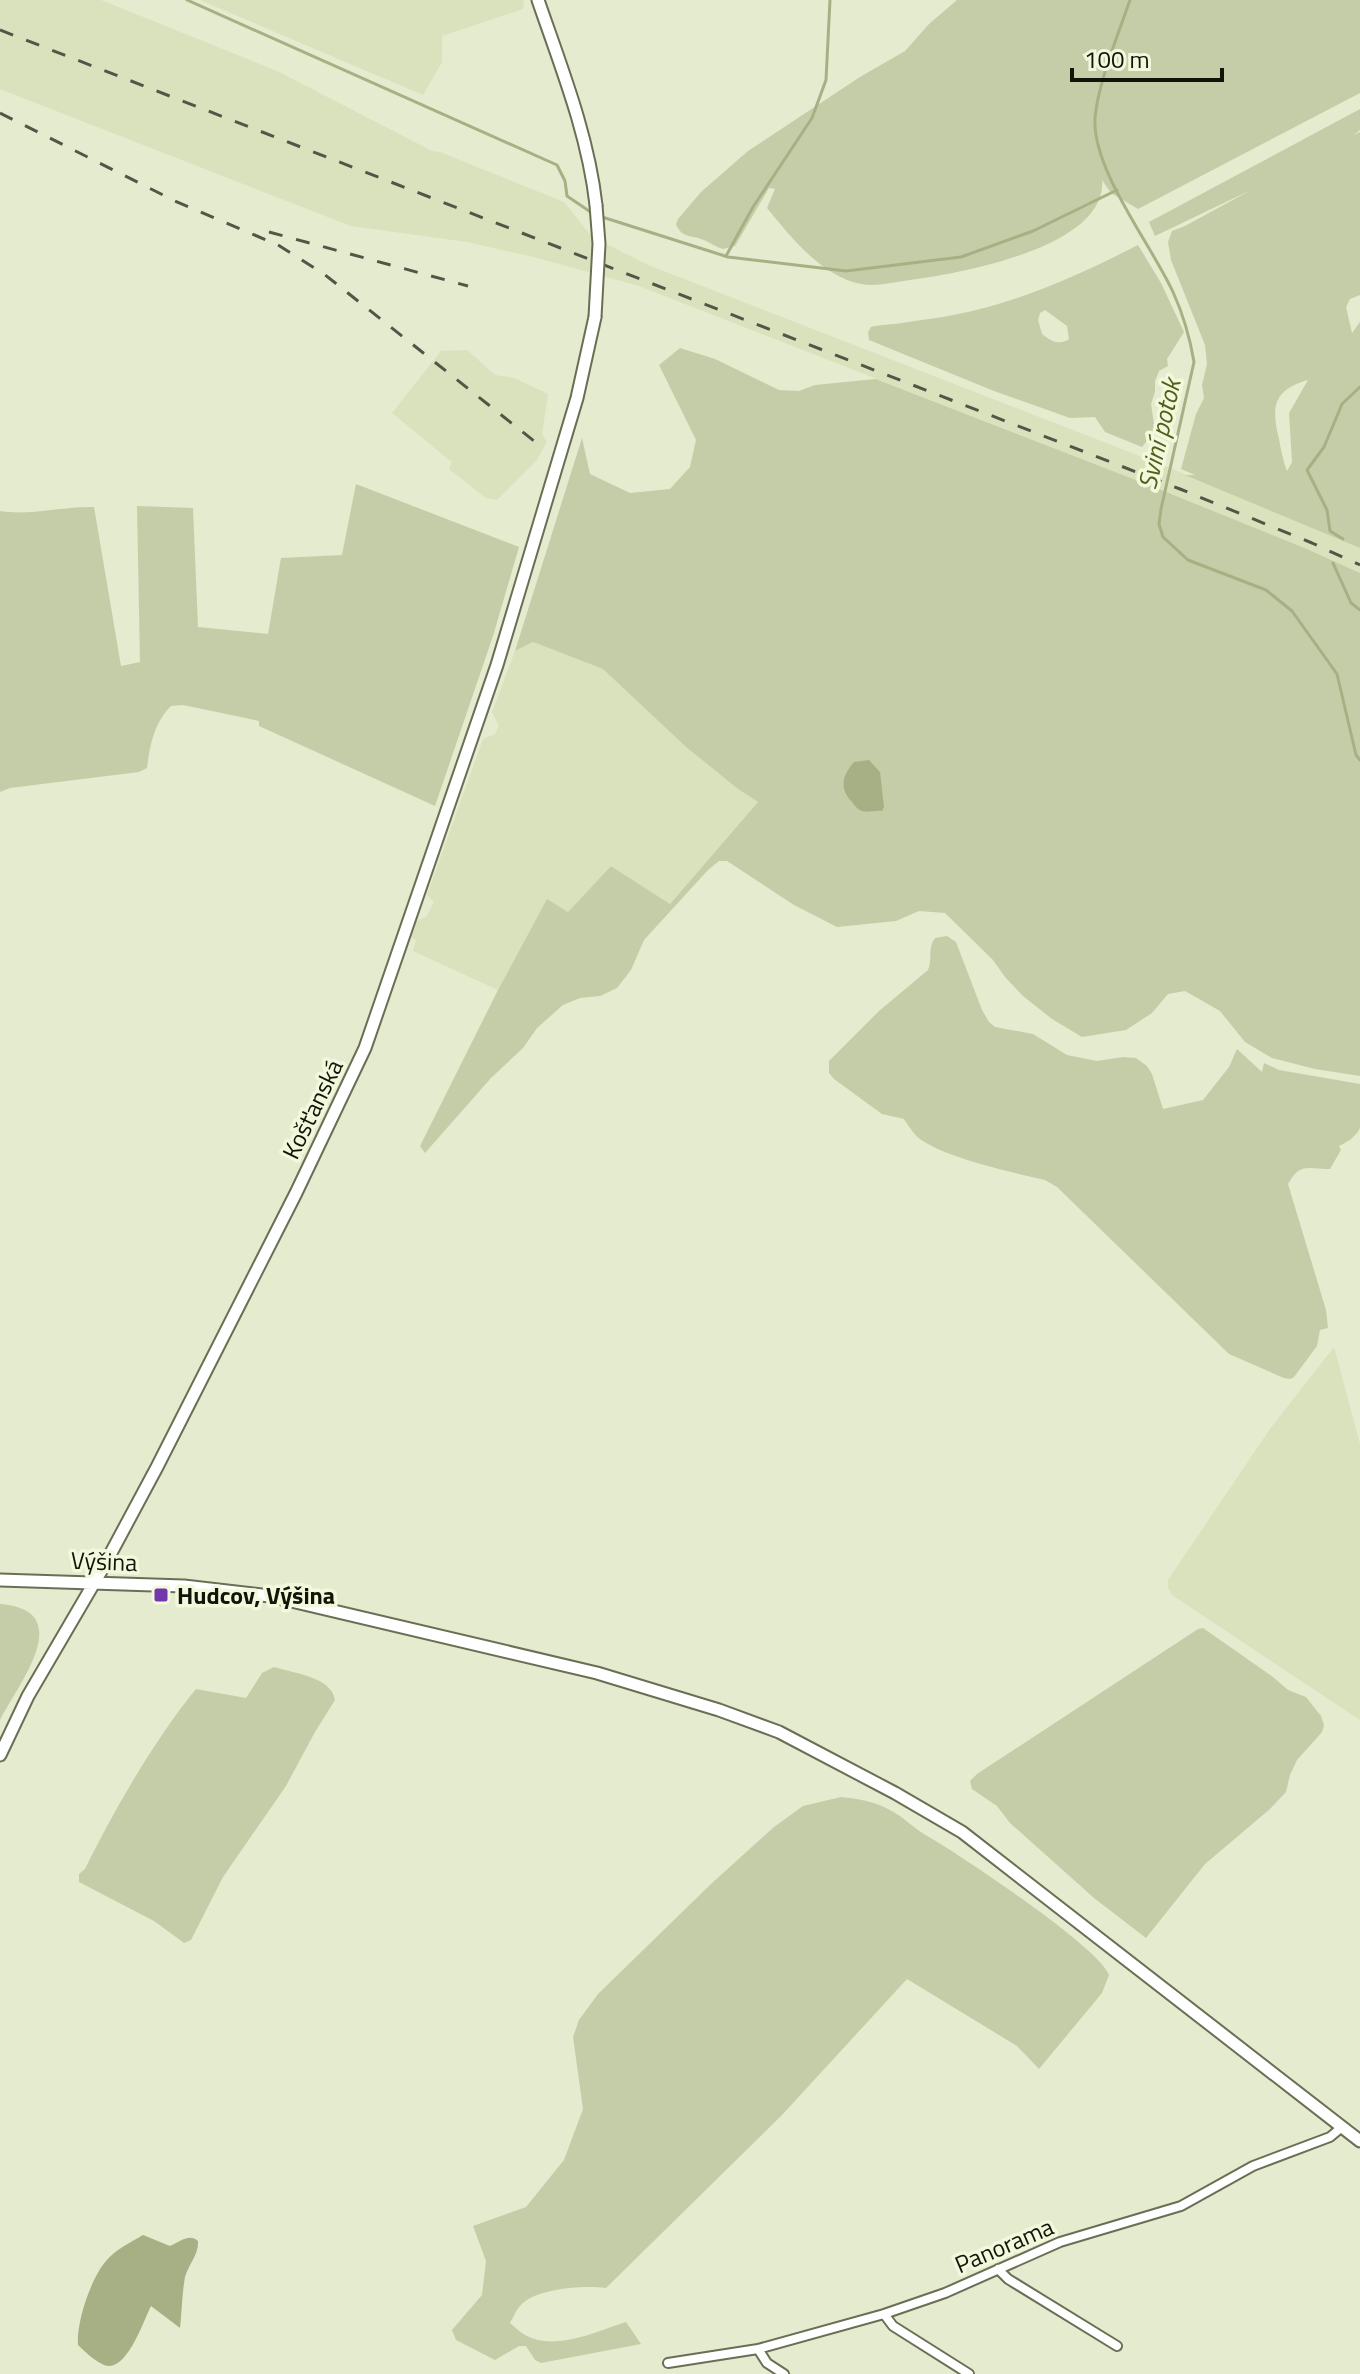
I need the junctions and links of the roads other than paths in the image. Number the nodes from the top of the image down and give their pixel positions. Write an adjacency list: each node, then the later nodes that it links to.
1 (538, 0): 3 (street, Košťanská, bridge)
2 (0, 1580): 3 (street, Výšina)
3 (94, 1584): 4 (street, Košťanská); 5 (street, Výšina)
4 (0, 1755)
5 (1342, 2127): 6 (street, Výšina); 7 (street, Panorama)
6 (1360, 2141)
7 (998, 2269): 8 (street, Panorama); 9 (street)
8 (884, 2314): 10 (street, Panorama); 13 (street)
9 (1117, 2346)
10 (758, 2349): 11 (street, Panorama); 12 (street)
11 (668, 2363)
12 (784, 2374)
13 (969, 2374)

